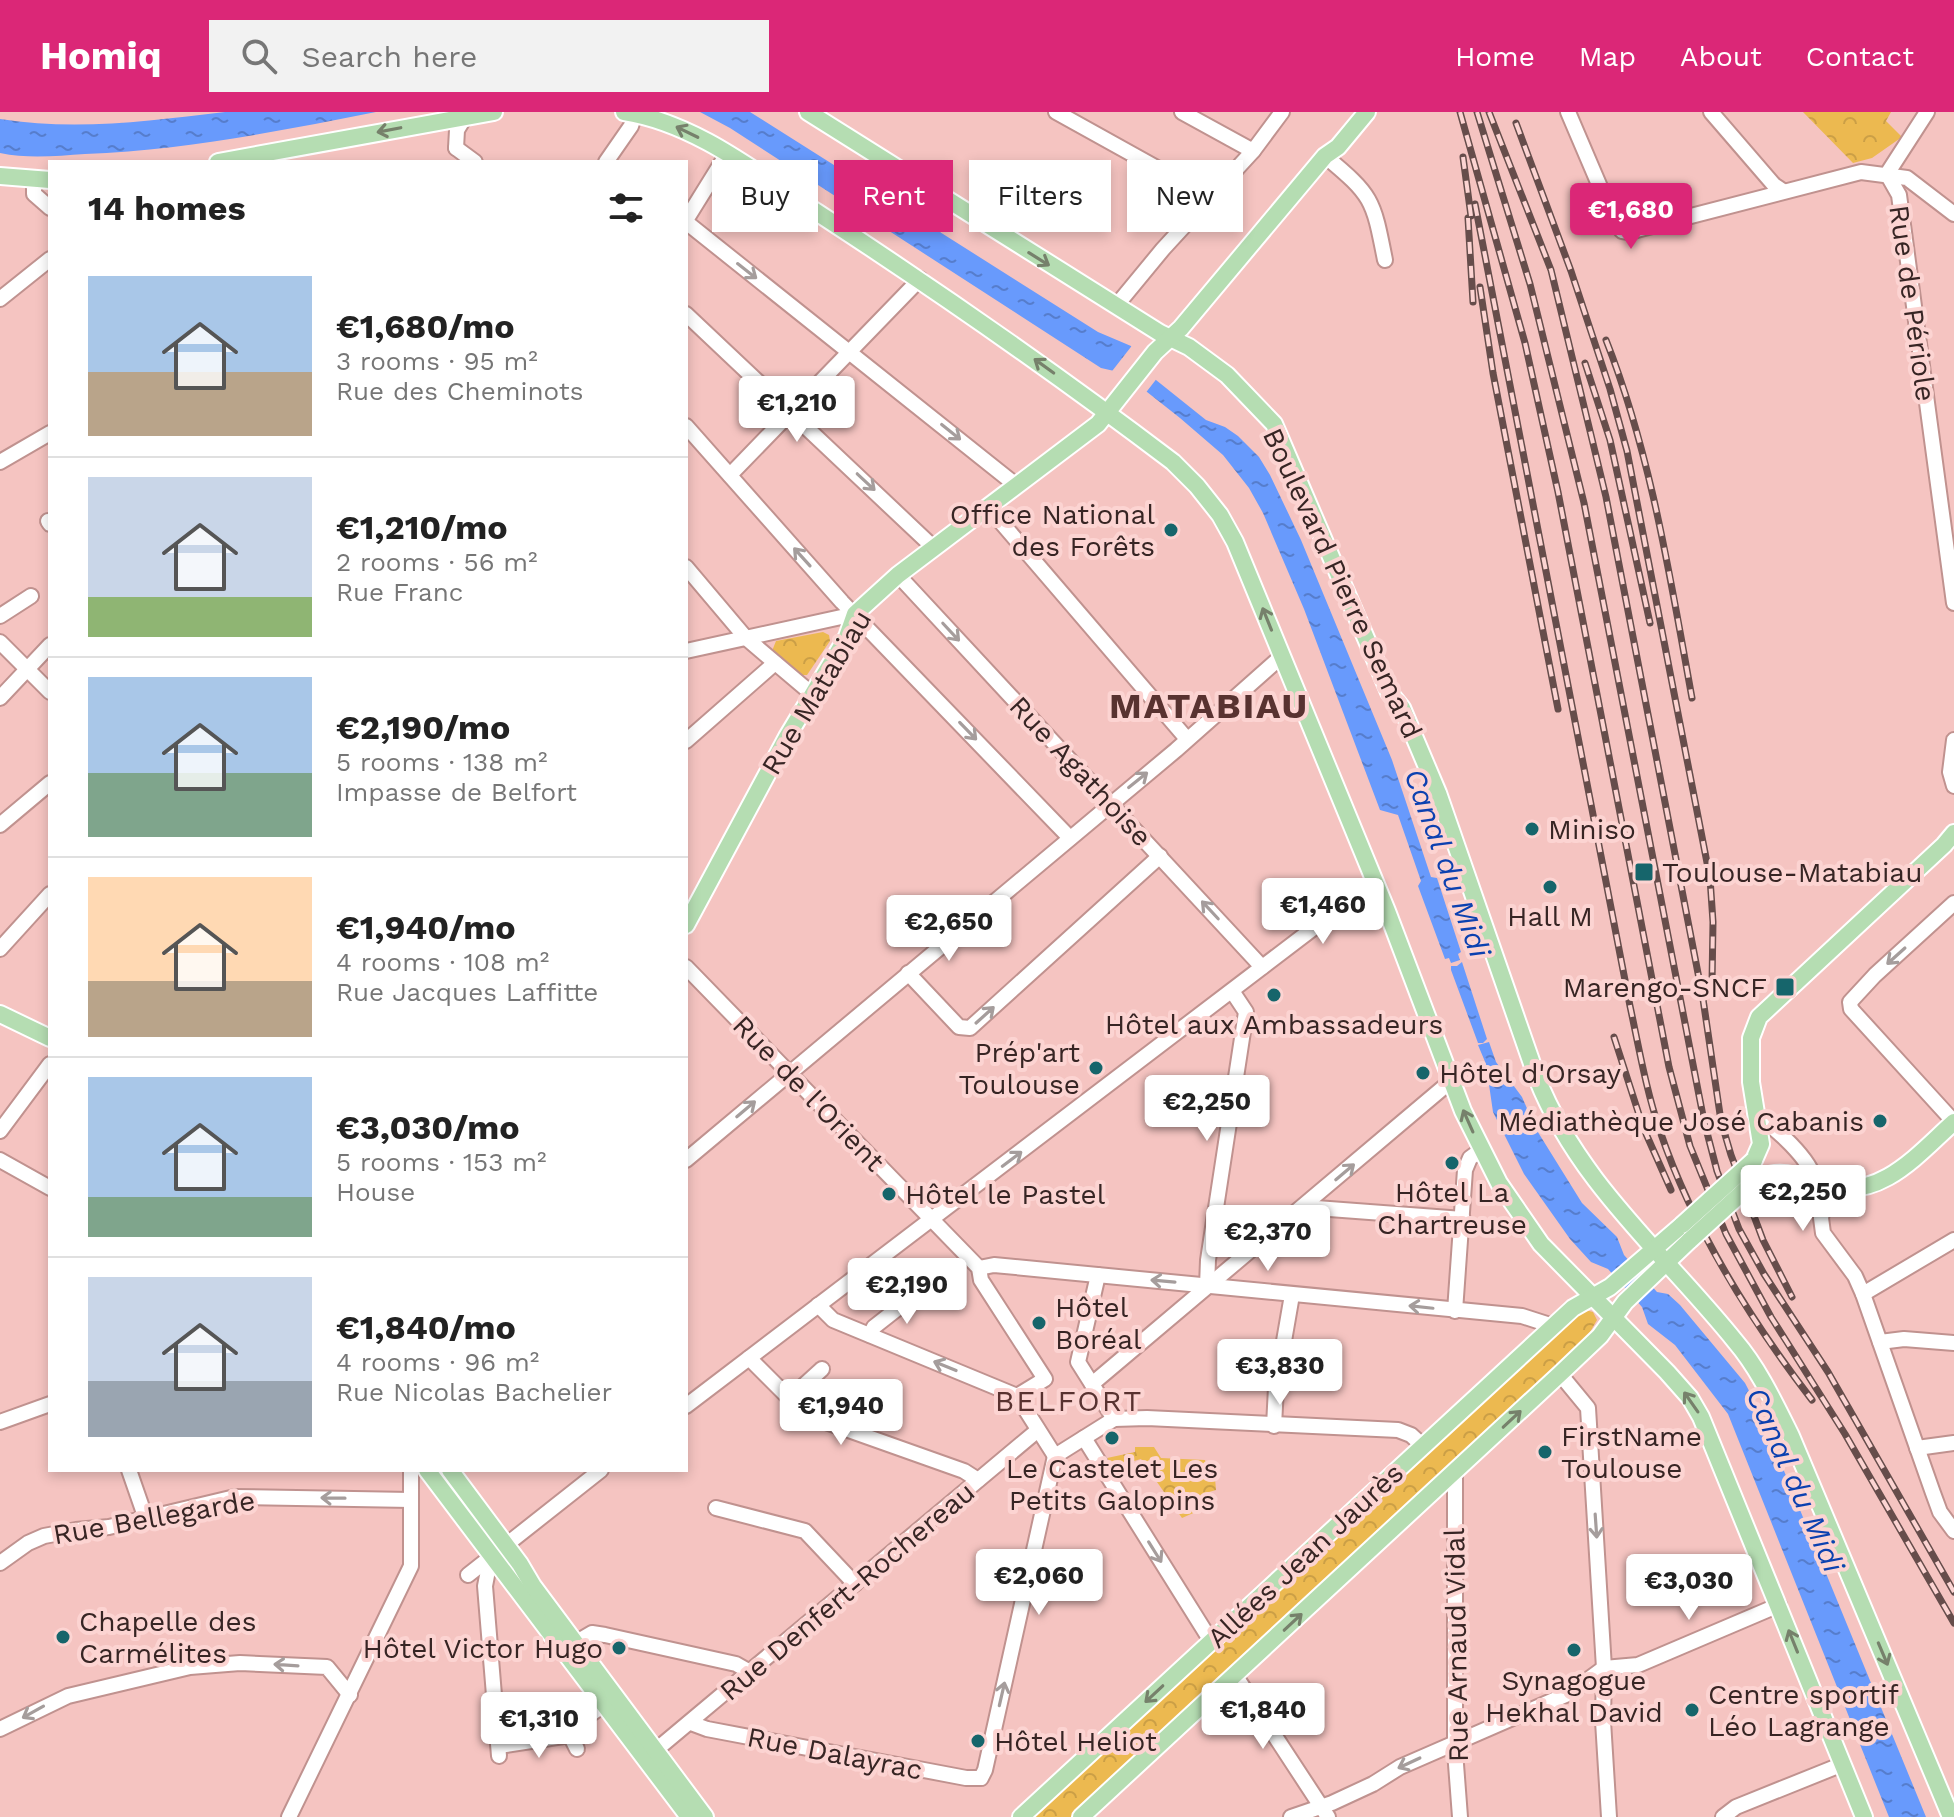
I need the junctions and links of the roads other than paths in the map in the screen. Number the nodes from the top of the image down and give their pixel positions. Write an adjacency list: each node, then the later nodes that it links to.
1 (494, 112): 12 (main road)
2 (808, 112): 36 (main road, Boulevard Pierre Semard, one-way to 36)
3 (1056, 112): 21 (street)
4 (1182, 112): 14 (street)
5 (1282, 112): 14 (street)
6 (1356, 112): 16 (main road)
7 (1367, 112): 16 (main road)
8 (1568, 112): 26 (street)
9 (1711, 112): 26 (street)
10 (1927, 112): 23 (street, Rue de Périole)
11 (629, 113): 15 (main road, one-way to 11); 20 (street)
12 (465, 117): 13 (street); 17 (main road, one-way to 17)
13 (456, 148): 18 (street); 19 (street)
14 (1253, 151): 22 (street)
15 (727, 154): 29 (street); 34 (main road)
16 (1325, 156): 32 (street); 38 (main road, Rue Matabiau)
17 (229, 160)
18 (449, 160)
19 (472, 160)
20 (607, 160)
21 (1143, 160)
22 (1243, 162)
23 (1887, 174): 26 (street); 28 (street); 48 (street, Rue de Périole)
24 (0, 176): 25 (main road)
25 (43, 180): 27 (street)
26 (1783, 191)
27 (48, 206)
28 (1954, 214)
29 (688, 218)
30 (688, 223): 39 (street, one-way to 39)
31 (1179, 232): 36 (street)
32 (1385, 260)
33 (48, 261): 35 (street)
34 (920, 279): 39 (street); 41 (main road, one-way to 34)
35 (0, 299)
36 (1116, 306): 38 (main road, Boulevard Pierre Semard)
37 (688, 316): 40 (street)
38 (1169, 339): 41 (main road, Rue Matabiau); 105 (main road, Boulevard Pierre Semard)
39 (850, 351): 40 (street); 46 (street, one-way to 46)
40 (791, 413): 45 (street); 49 (street, one-way to 49)
41 (1107, 413): 46 (main road, Rue Matabiau); 60 (main road, one-way to 41)
42 (688, 428): 45 (street)
43 (48, 434): 44 (street)
44 (0, 462)
45 (730, 475): 54 (street, one-way to 45)
46 (1017, 486): 47 (main road, Rue Matabiau)
47 (991, 506): 49 (main road, Rue Matabiau); 67 (street)
48 (1950, 537): 53 (street, Rue de Périole)
49 (934, 548): 51 (main road, Rue Matabiau)
50 (688, 569): 56 (street)
51 (898, 575): 54 (main road, Rue Matabiau); 71 (street, Rue Agathoise, one-way to 71)
52 (31, 596): 55 (street)
53 (1954, 603)
54 (855, 614): 56 (street); 64 (main road, Rue Matabiau); 74 (street, one-way to 74)
55 (0, 616)
56 (746, 638): 59 (street); 61 (street)
57 (0, 642): 62 (street)
58 (48, 647): 62 (street)
59 (688, 651)
60 (1282, 656): 67 (street); 76 (main road)
61 (775, 663): 64 (street); 66 (street)
62 (27, 669): 63 (street); 65 (street)
63 (48, 690)
64 (815, 693): 79 (main road, Rue Matabiau)
65 (0, 698)
66 (688, 739)
67 (1187, 739): 71 (street, one-way to 67)
68 (1954, 740): 70 (street)
69 (48, 785): 72 (street)
70 (1954, 786)
71 (1111, 803): 74 (street); 75 (street, Rue Agathoise)
72 (0, 825)
73 (1953, 837): 92 (main road)
74 (1070, 838): 83 (street)
75 (1160, 856): 81 (street, Rue Agathoise, one-way to 75); 83 (street, one-way to 75)
76 (1374, 882): 81 (street); 91 (main road)
77 (48, 896): 80 (street)
78 (1954, 903): 93 (street, one-way to 93)
79 (688, 921)
80 (0, 949)
81 (1262, 967): 84 (street)
82 (688, 969): 90 (street, Rue de l'Orient)
83 (908, 973): 90 (street)
84 (1232, 991): 102 (street, one-way to 84); 108 (street)
85 (0, 1003): 87 (main road)
86 (0, 1014): 88 (main road)
87 (48, 1025)
88 (48, 1037)
89 (48, 1067): 94 (street)
90 (790, 1072): 96 (street, one-way to 90); 102 (street, Rue de l'Orient)
91 (1451, 1081): 95 (main road, one-way to 91); 100 (street, one-way to 91)
92 (1756, 1114): 98 (street); 103 (main road, bridge)
93 (1954, 1122): 98 (main road)
94 (0, 1131)
95 (1481, 1150): 101 (street); 112 (main road)
96 (688, 1158)
97 (0, 1160): 99 (street)
98 (1821, 1184): 103 (main road, bridge); 110 (street)
99 (48, 1187)
100 (1308, 1203): 101 (street); 108 (street)
101 (1463, 1219): 114 (street)
102 (932, 1220): 106 (street, Rue de l'Orient); 113 (street)
103 (1686, 1233): 105 (main road)
104 (1954, 1240): 110 (street)
105 (1661, 1255): 112 (main road, Allées Jean Jaurès); 115 (main road, Allées Jean Jaurès); 179 (main road, Boulevard Pierre Semard, one-way to 179)
106 (979, 1268): 107 (street); 124 (street, Rue de l'Orient)
107 (1098, 1275): 108 (street, one-way to 107); 123 (street)
108 (1207, 1286): 111 (street); 123 (street)
109 (916, 1294): 117 (street)
110 (1863, 1294): 118 (street)
111 (1292, 1295): 114 (street, one-way to 111); 130 (street)
112 (1593, 1298): 115 (main road); 116 (main road, Allées Jean Jaurès)
113 (818, 1305): 117 (street); 120 (street)
114 (1455, 1311): 116 (street)
115 (1613, 1318): 122 (main road, Allées Jean Jaurès); 153 (main road, one-way to 115)
116 (1553, 1326): 134 (main road, Allées Jean Jaurès)
117 (870, 1335): 124 (street, one-way to 117)
118 (1880, 1342): 119 (street); 135 (street)
119 (1954, 1343)
120 (749, 1358): 125 (street); 126 (street)
121 (822, 1369): 125 (street)
122 (1560, 1374): 142 (main road, Allées Jean Jaurès, one-way to 122); 156 (street, one-way to 156)
123 (1092, 1384): 128 (street)
124 (1017, 1396): 131 (street)
125 (789, 1399): 143 (street)
126 (688, 1404)
127 (48, 1405): 129 (street)
128 (1114, 1419): 130 (street); 132 (street)
129 (0, 1422)
130 (1274, 1426): 134 (street)
131 (1038, 1430): 136 (street); 143 (street, Rue Denfert-Rochereau)
132 (1084, 1438): 136 (street); 155 (street, one-way to 155)
133 (1954, 1443): 135 (street)
134 (1423, 1446): 155 (main road, Allées Jean Jaurès)
135 (1917, 1448): 147 (street)
136 (1055, 1456): 161 (street, Rue Dalayrac, one-way to 136)
137 (130, 1472): 146 (street)
138 (411, 1472): 144 (street)
139 (429, 1472): 149 (main road)
140 (452, 1472): 148 (main road)
141 (598, 1472): 148 (street)
142 (1455, 1472): 158 (main road, Allées Jean Jaurès, one-way to 142); 164 (street, Rue Arnaud Vidal)
143 (978, 1480): 152 (street, Rue Denfert-Rochereau)
144 (411, 1500): 146 (street, Rue Bellegarde, one-way to 146); 159 (street)
145 (716, 1508): 152 (street)
146 (146, 1519): 150 (street, Rue Bellegarde)
147 (1954, 1531)
148 (505, 1543): 149 (street); 154 (main road)
149 (491, 1555): 151 (street); 160 (main road); 163 (street)
150 (0, 1563)
151 (468, 1575)
152 (855, 1584): 157 (street, Rue Denfert-Rochereau)
153 (1779, 1605): 156 (street); 167 (main road, one-way to 153)
154 (581, 1640): 157 (street); 166 (main road)
155 (1211, 1641): 172 (main road, Allées Jean Jaurès, one-way to 172)
156 (1604, 1668): 164 (street); 176 (street)
157 (750, 1672): 161 (street, Rue Denfert-Rochereau)
158 (1235, 1675): 168 (street); 173 (main road, Allées Jean Jaurès)
159 (347, 1701): 162 (street, one-way to 162); 170 (street)
160 (605, 1704): 163 (street); 169 (main road)
161 (691, 1723): 166 (street, Rue Denfert-Rochereau)
162 (0, 1729)
163 (570, 1735): 165 (street)
164 (1456, 1743): 168 (street, one-way to 168); 175 (street, Rue Arnaud Vidal)
165 (577, 1749)
166 (656, 1750): 171 (main road)
167 (1843, 1764): 177 (street); 178 (main road)
168 (1325, 1811): 174 (street)
169 (685, 1815)
170 (289, 1817)
171 (705, 1817)
172 (1021, 1817)
173 (1081, 1817)
174 (1291, 1817)
175 (1460, 1817)
176 (1609, 1817)
177 (1723, 1817)
178 (1864, 1817)
179 (1951, 1817)

